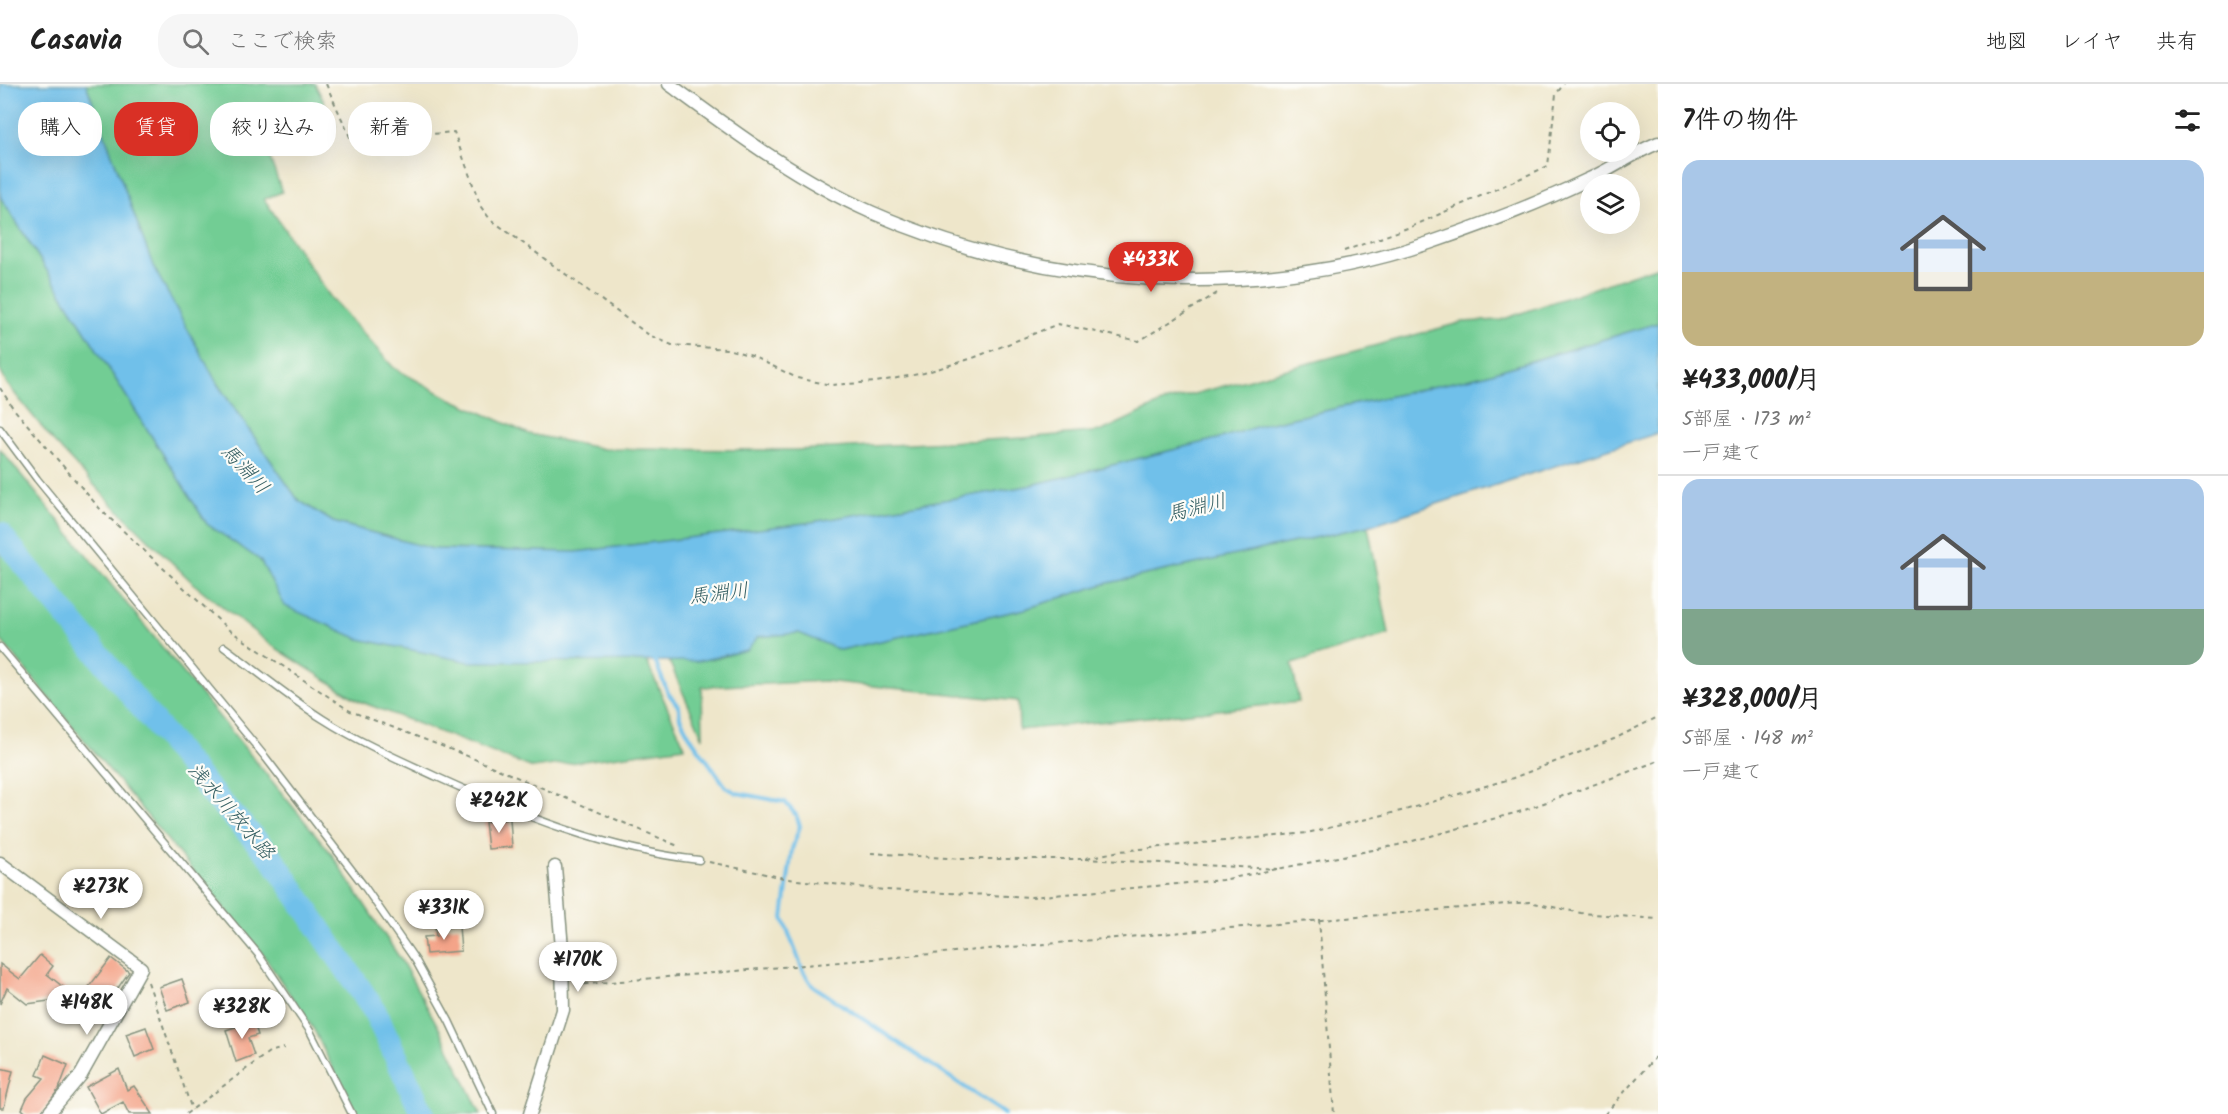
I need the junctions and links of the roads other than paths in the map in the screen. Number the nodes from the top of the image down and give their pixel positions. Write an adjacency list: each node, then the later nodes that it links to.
1 (669, 84): 2 (street)
2 (1658, 143)
3 (0, 429): 11 (lane)
4 (224, 647): 6 (lane)
5 (0, 648): 10 (lane)
6 (699, 860)
7 (0, 863): 9 (street)
8 (555, 867): 12 (street)
9 (48, 1114)
10 (352, 1114)
11 (493, 1114)
12 (530, 1114)

